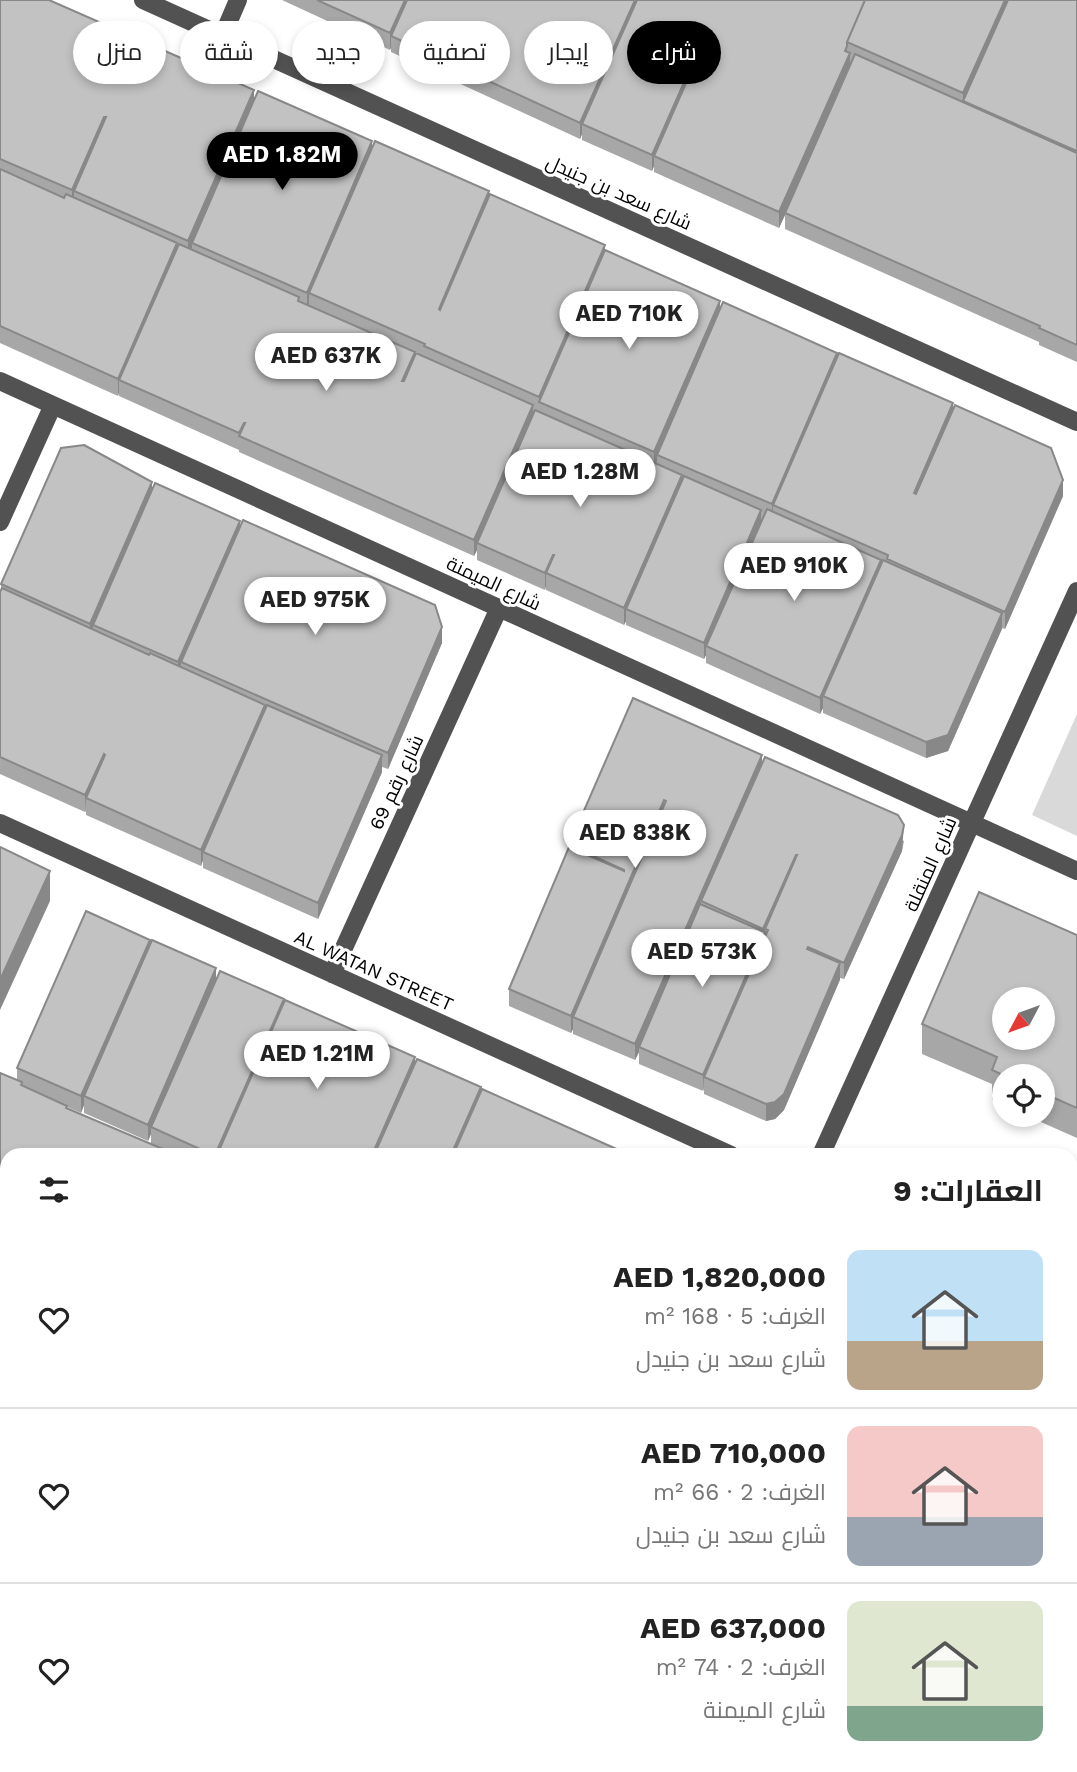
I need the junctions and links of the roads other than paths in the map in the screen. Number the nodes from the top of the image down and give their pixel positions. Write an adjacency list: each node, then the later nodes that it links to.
1 (143, 0): 3 (street, شارع سعد بن جنيدل)
2 (238, 0): 4 (street)
3 (191, 21)
4 (229, 21)
5 (278, 60): 8 (street, شارع سعد بن جنيدل)
6 (0, 381): 7 (street, شارع الميمنة)
7 (53, 405): 9 (street); 11 (street, شارع الميمنة)
8 (1077, 422)
9 (0, 522)
10 (1077, 591): 13 (street, شارع المنقلة)
11 (499, 608): 13 (street, شارع الميمنة); 15 (street, شارع رقم 69)
12 (0, 823): 15 (street, AL WATAN STREET)
13 (971, 823): 14 (street, شارع الميمنة); 17 (street, شارع المنقلة)
14 (1077, 871)
15 (332, 974): 16 (street, AL WATAN STREET)
16 (716, 1148)
17 (824, 1148)

